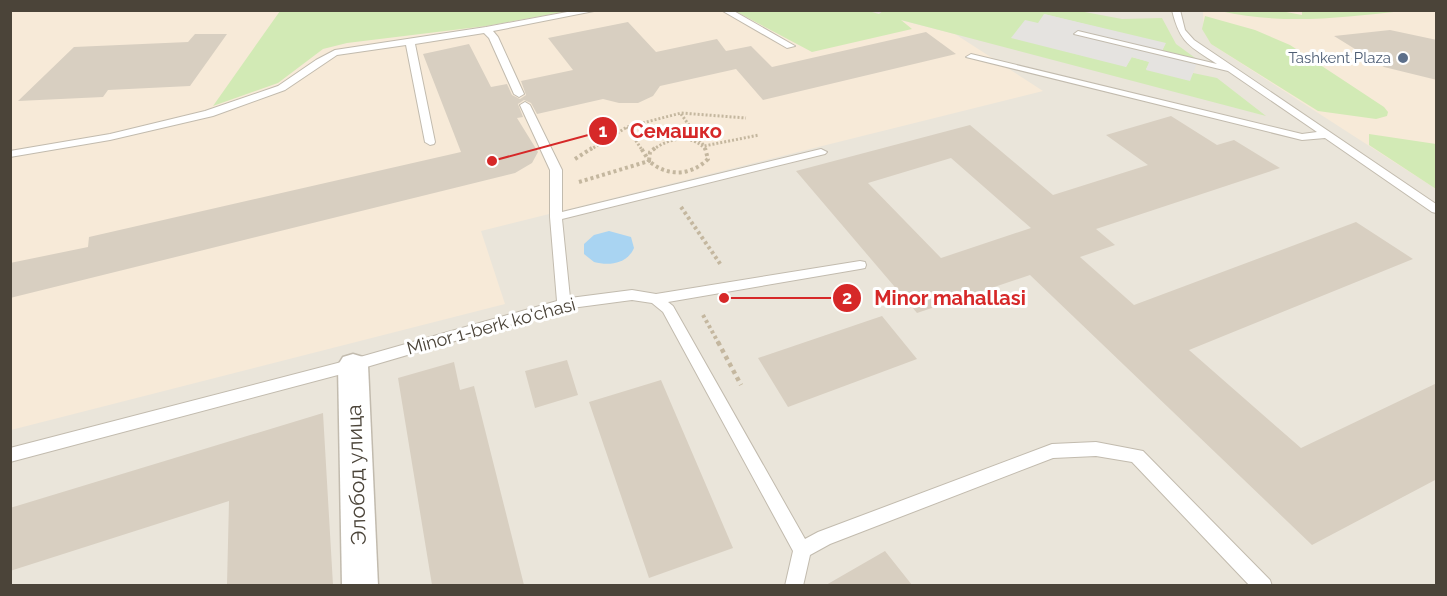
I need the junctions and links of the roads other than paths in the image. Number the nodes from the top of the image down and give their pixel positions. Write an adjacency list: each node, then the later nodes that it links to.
1 (595, 10): 4 (lane)
2 (725, 10): 7 (lane)
3 (1176, 10): 9 (lane)
4 (486, 30): 6 (lane); 15 (lane)
5 (1078, 34): 9 (lane)
6 (410, 41): 11 (lane); 13 (lane)
7 (790, 46)
8 (971, 57): 10 (lane)
9 (1231, 70): 10 (lane)
10 (1324, 135): 14 (lane)
11 (430, 142)
12 (821, 152): 15 (lane)
13 (10, 154)
14 (1437, 209)
15 (556, 217): 18 (lane)
16 (860, 265): 17 (lane, Minor 1-berk ko'chasi)
17 (656, 299): 18 (lane, Minor 1-berk ko'chasi); 21 (lane)
18 (564, 304): 19 (lane, Minor 1-berk ko'chasi)
19 (353, 364): 20 (lane, Minor 1-berk ko'chasi); 22 (street, Элобод улица)
20 (10, 455)
21 (802, 550): 23 (lane); 24 (lane)
22 (360, 585)
23 (794, 585)
24 (1263, 585)

